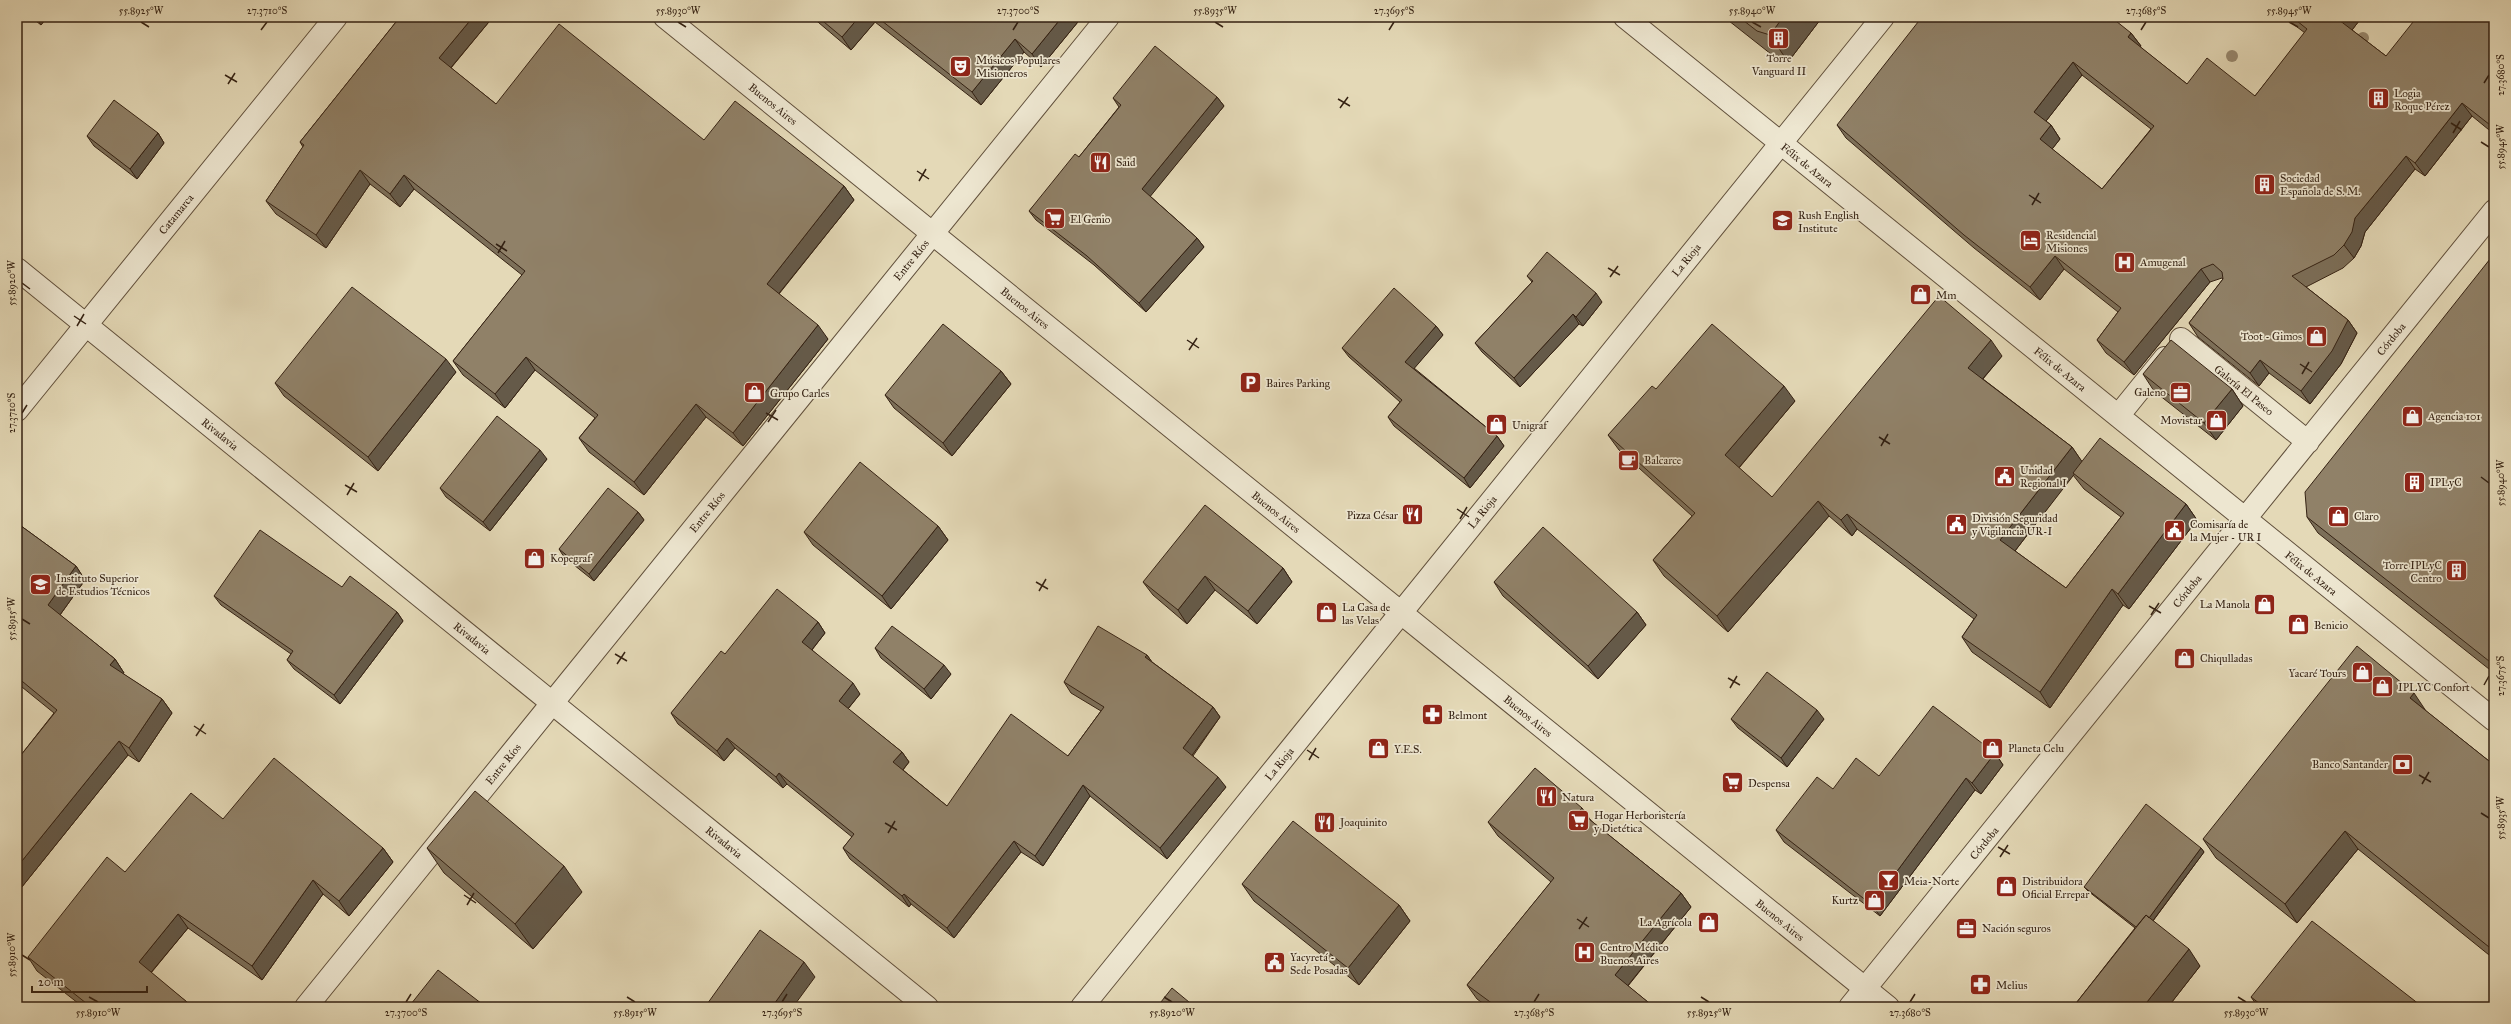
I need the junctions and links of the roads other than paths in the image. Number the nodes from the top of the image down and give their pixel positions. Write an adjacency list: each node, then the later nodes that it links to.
1 (336, 17): 11 (street, Catamarca)
2 (665, 17): 8 (street, Buenos Aires)
3 (1108, 17): 8 (street, Entre Ríos)
4 (1625, 17): 6 (street, Félix de Azara)
5 (1883, 17): 6 (street, La Rioja)
6 (1781, 143): 14 (street, Félix de Azara); 17 (street, La Rioja)
7 (2494, 212): 15 (street, Córdoba)
8 (933, 234): 17 (street, Buenos Aires); 18 (street, Entre Ríos)
9 (17, 269): 11 (street, Rivadavia)
10 (2196, 321): 12 (street)
11 (86, 325): 13 (street, Catamarca); 18 (street, Rivadavia)
12 (2181, 339): 14 (street); 15 (street, Galería El Paseo)
13 (17, 410)
14 (2118, 416): 16 (street, Félix de Azara)
15 (2308, 442): 16 (street, Córdoba)
16 (2245, 519): 19 (street, Félix de Azara); 20 (street, Córdoba)
17 (1401, 613): 20 (street, Buenos Aires); 23 (street, La Rioja)
18 (552, 703): 21 (street, Entre Ríos); 22 (street, Rivadavia)
19 (2494, 720)
20 (1865, 989): 24 (street, Córdoba); 25 (street, Buenos Aires)
21 (306, 1007)
22 (927, 1007)
23 (1082, 1007)
24 (1850, 1007)
25 (1888, 1007)

